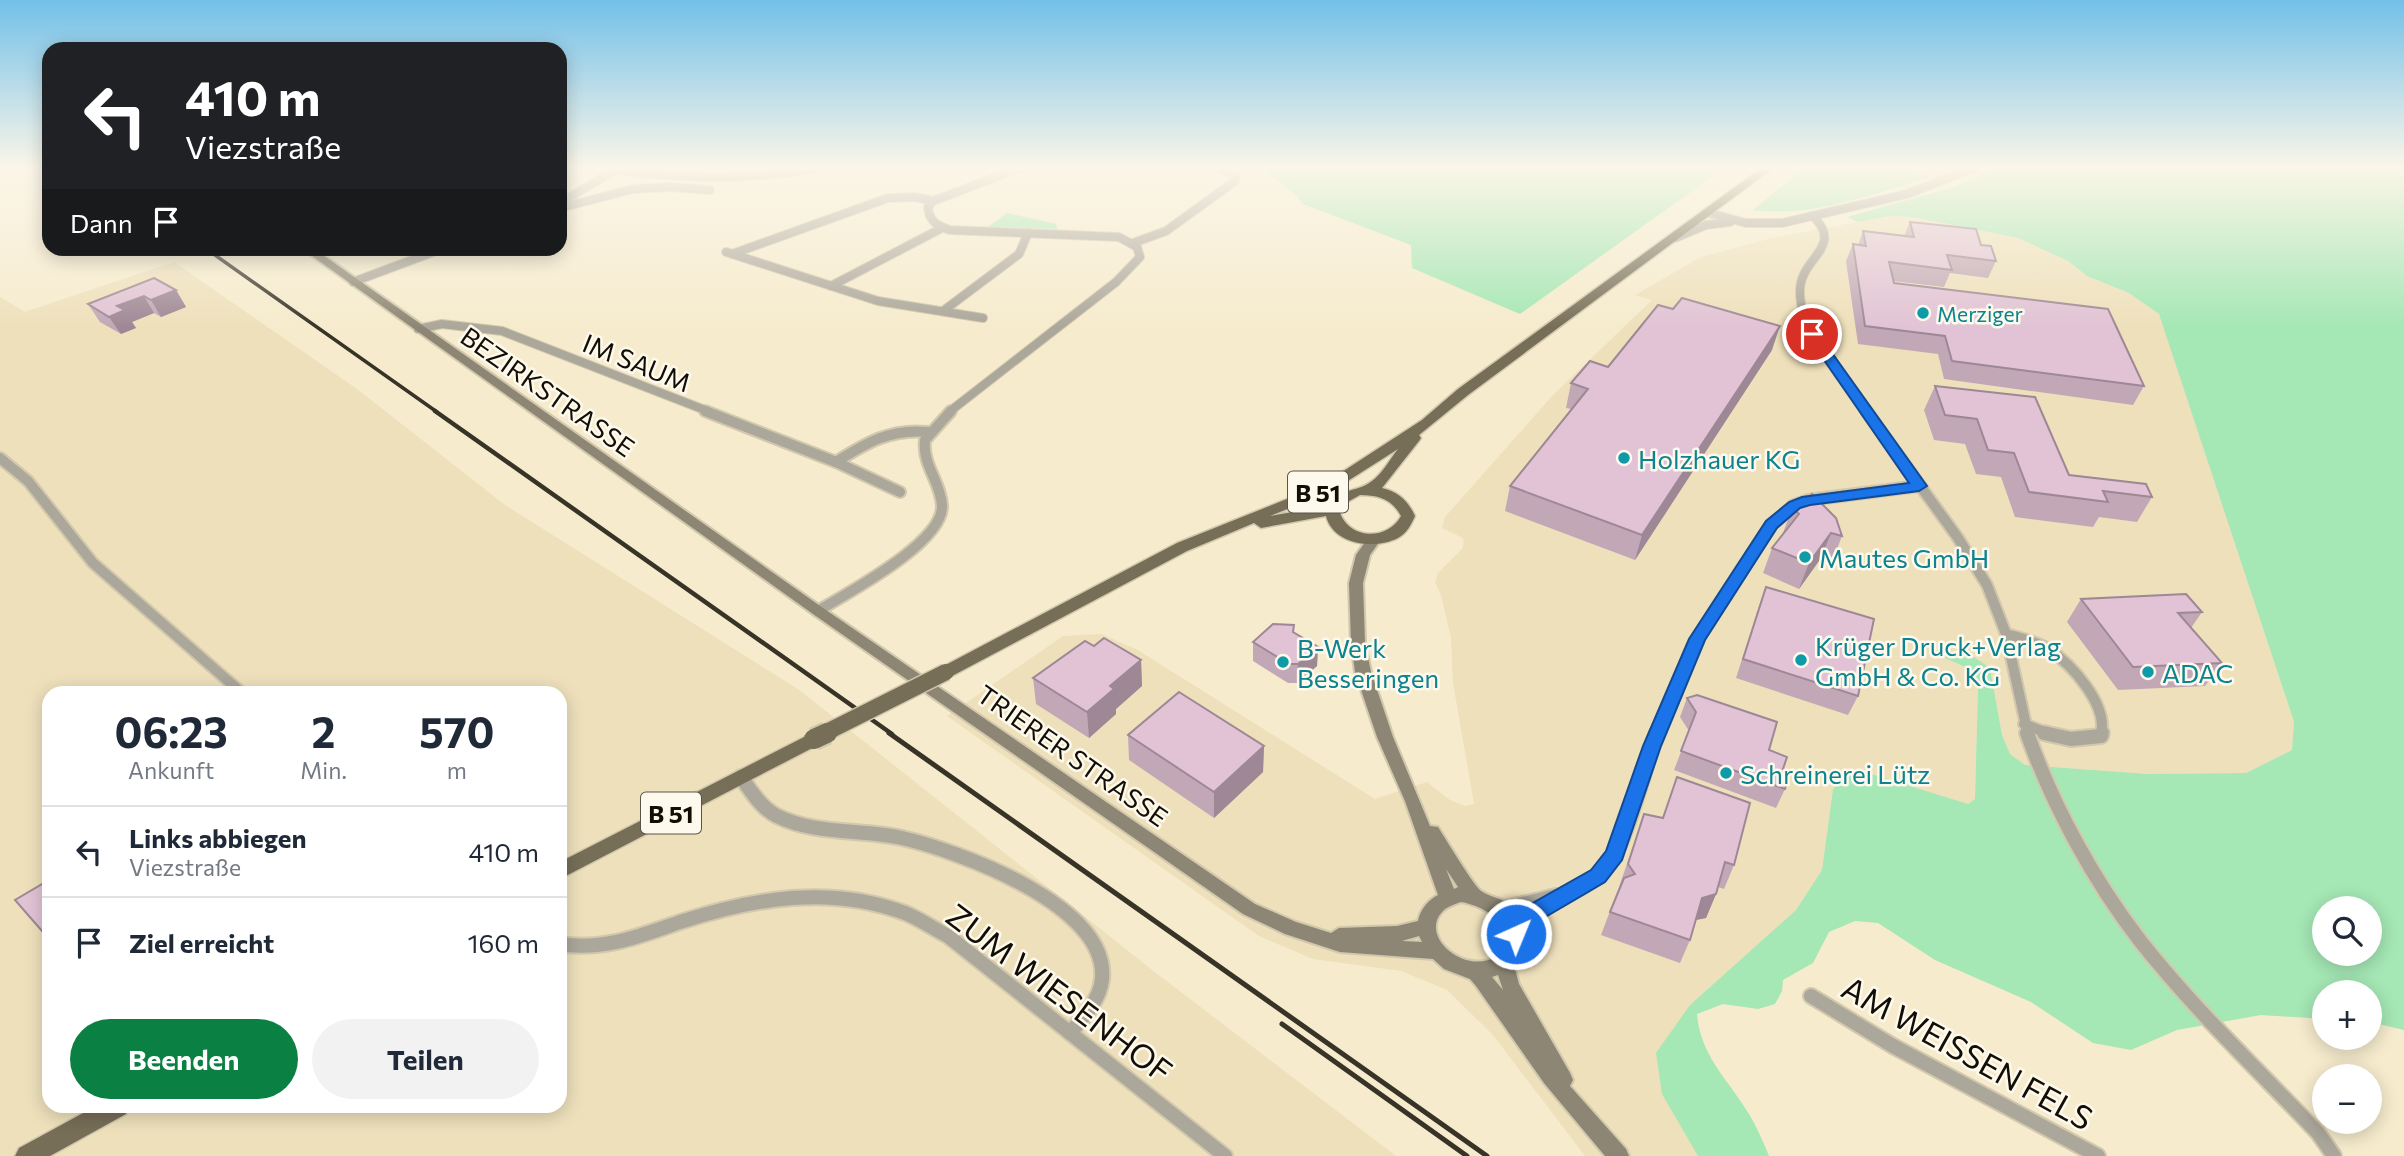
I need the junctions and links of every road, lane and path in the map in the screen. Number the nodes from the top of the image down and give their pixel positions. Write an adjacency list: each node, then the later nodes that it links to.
1 (825, 220): 16 (street)
2 (931, 220): 9 (street)
3 (1181, 220): 12 (street)
4 (1699, 220): 11 (main road, B 51)
5 (1731, 220): 8 (street)
6 (1792, 220): 8 (street)
7 (1817, 220): 25 (street)
8 (1734, 221): 11 (street)
9 (942, 228): 10 (street); 16 (street)
10 (1028, 233): 12 (street); 17 (street)
11 (1672, 239): 20 (main road, B 51)
12 (1133, 243): 21 (street)
13 (317, 256): 15 (street, BEZIRKSTRASSE)
14 (423, 256): 15 (street)
15 (353, 282): 19 (street, BEZIRKSTRASSE)
16 (831, 286): 17 (street)
17 (943, 311): 18 (street)
18 (983, 318)
19 (418, 329): 24 (street, IM SAUM); 34 (street, BEZIRKSTRASSE)
20 (1427, 423): 22 (main road, B 51); 32 (main road, B 51)
21 (928, 432): 24 (street); 34 (street)
22 (1401, 454): 26 (main road, B 51); 28 (main road, B 51)
23 (0, 458): 36 (street)
24 (836, 462): 27 (street, IM SAUM)
25 (1919, 486): 35 (street); 41 (street)
26 (1366, 490): 28 (main road); 29 (main road)
27 (900, 492)
28 (1392, 496): 31 (main road)
29 (1332, 514): 30 (main road); 32 (main road, B 51)
30 (1353, 535): 31 (main road); 33 (street)
31 (1375, 538): 33 (street)
32 (1198, 540): 38 (main road, B 51, bridge)
33 (1359, 567): 39 (street)
34 (818, 611): 46 (street, TRIERER STRASSE)
35 (2006, 634): 37 (street); 37 (street)
36 (234, 686)
37 (2024, 724): 56 (street)
38 (741, 777): 40 (main road, B 51); 53 (street)
39 (1413, 801): 42 (street); 43 (street)
40 (567, 867)
41 (1569, 892): 44 (street); 47 (street)
42 (1473, 895): 43 (street); 44 (street)
43 (1448, 897): 45 (street)
44 (1502, 909): 47 (street)
45 (1426, 927): 46 (street, TRIERER STRASSE); 49 (street)
46 (1303, 932): 49 (street, TRIERER STRASSE)
47 (1516, 934): 50 (street)
48 (567, 946): 53 (street, ZUM WIESENHOF)
49 (1435, 951): 51 (street)
50 (1504, 963): 51 (street); 55 (street)
51 (1474, 971): 55 (street)
52 (1811, 996): 60 (street, AM WEISSEN FELS)
53 (1070, 1033): 58 (street, ZUM WIESENHOF)
54 (105, 1113): 57 (main road)
55 (1603, 1139): 59 (street)
56 (2337, 1155)
57 (27, 1156)
58 (1226, 1156)
59 (1619, 1156)
60 (2098, 1156)

